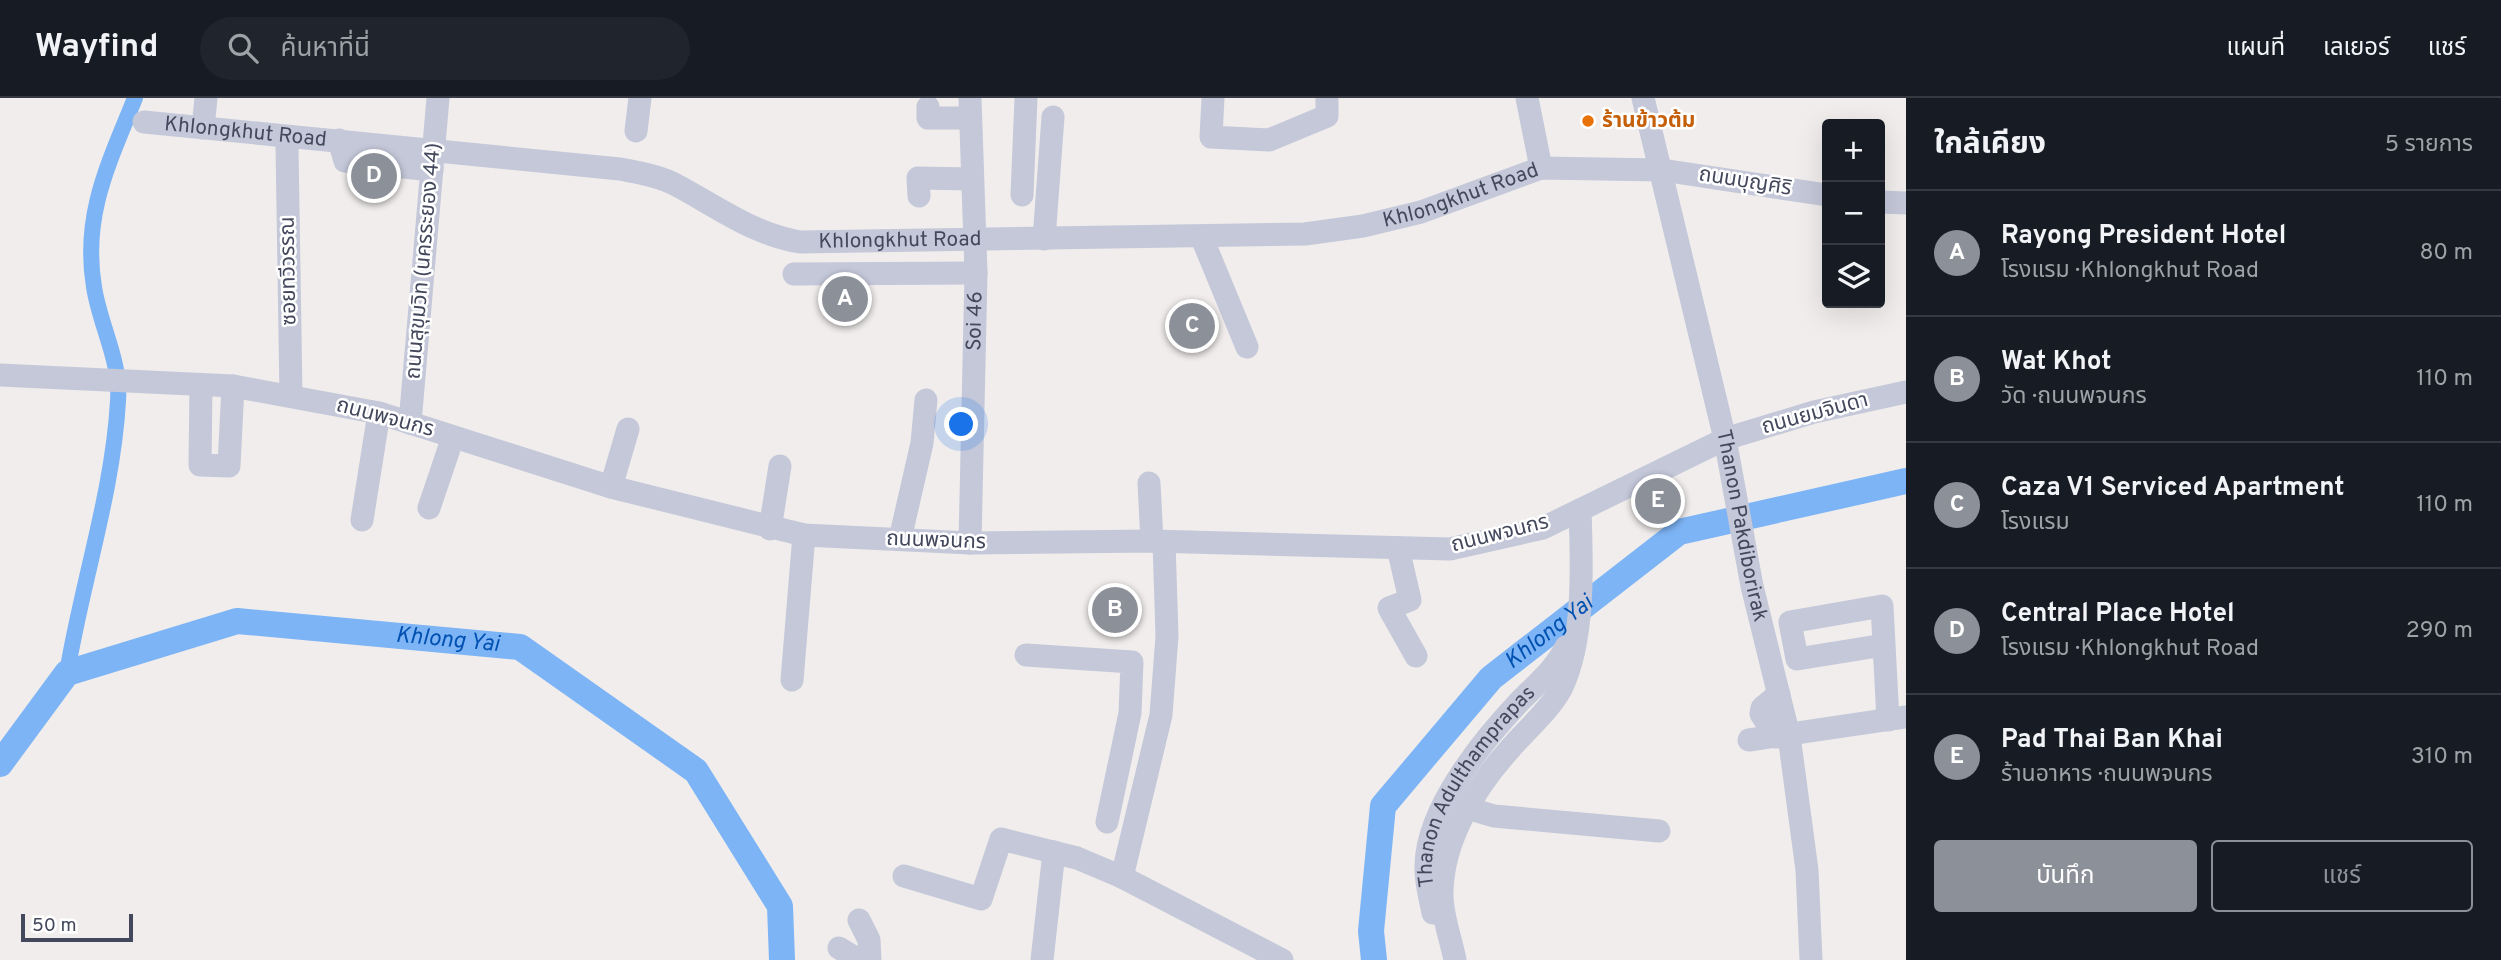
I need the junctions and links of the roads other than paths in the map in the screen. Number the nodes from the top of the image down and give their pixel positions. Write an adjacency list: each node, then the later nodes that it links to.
1 (206, 98): 13 (street)
2 (438, 98): 16 (street, ถนนสุขุมวิท (นครระยอง 44))
3 (640, 98): 14 (street)
4 (1026, 98): 21 (street)
5 (1213, 98): 6 (street)
6 (1327, 98)
7 (1527, 98): 17 (street)
8 (1643, 98): 18 (street, Thanon Pakdiborirak)
9 (928, 107): 10 (street)
10 (970, 108): 19 (street, Soi 46)
11 (1053, 117): 27 (street)
12 (144, 122): 13 (street, Khlongkhut Road)
13 (203, 128): 16 (street, Khlongkhut Road)
14 (636, 131)
15 (287, 146): 37 (street, ซอยทวีวรรณ)
16 (433, 160): 28 (street, Khlongkhut Road); 40 (street, ถนนสุขุมวิท (นครระยอง 44))
17 (1541, 168): 18 (street, Khlongkhut Road); 25 (street, Khlongkhut Road)
18 (1662, 170): 20 (street, ถนนบุญศิริ); 43 (street, Thanon Pakdiborirak)
19 (972, 178): 22 (street); 26 (street, Soi 46)
20 (1822, 194)
21 (1022, 195)
22 (919, 196)
23 (1885, 202): 24 (street)
24 (1906, 203)
25 (1202, 238): 27 (street, Khlongkhut Road); 32 (street)
26 (975, 239): 27 (street, Khlongkhut Road); 28 (street, Khlongkhut Road); 29 (street, Soi 46)
27 (1044, 239)
28 (893, 240): 30 (street)
29 (976, 272): 30 (street); 54 (street, Soi 46)
30 (893, 274): 31 (street)
31 (794, 275)
32 (1247, 347)
33 (0, 374): 34 (street, ถนนพจนกร)
34 (201, 385): 35 (street, ถนนพจนกร); 35 (street)
35 (233, 386): 37 (street, ถนนพจนกร)
36 (1906, 392): 43 (street, ถนนยมจินดา)
37 (291, 396): 39 (street, ถนนพจนกร)
38 (926, 400): 52 (street)
39 (379, 413): 40 (street, ถนนพจนกร); 49 (street)
40 (410, 423): 42 (street, ถนนพจนกร)
41 (628, 429): 46 (street)
42 (453, 437): 46 (street, ถนนพจนกร); 47 (street)
43 (1725, 439): 48 (street, ถนนพจนกร); 57 (street, Thanon Pakdiborirak)
44 (780, 466): 50 (street)
45 (1149, 483): 53 (street)
46 (611, 487): 50 (street, ถนนพจนกร)
47 (429, 508)
48 (1580, 510): 55 (street, ถนนพจนกร); 65 (street, Thanon Adulthamprapas)
49 (362, 520)
50 (770, 528): 51 (street, ถนนพจนกร)
51 (804, 536): 52 (street, ถนนพจนกร); 61 (street)
52 (900, 540): 54 (street, ถนนพจนกร)
53 (1158, 542): 54 (street, ถนนพจนกร); 55 (street, ถนนพจนกร); 63 (street)
54 (970, 543)
55 (1398, 548): 60 (street)
56 (1790, 622): 57 (street); 58 (street); 58 (street)
57 (1762, 627): 66 (street, Thanon Pakdiborirak)
58 (1884, 645): 64 (street)
59 (1026, 655): 62 (street)
60 (1416, 656)
61 (792, 680)
62 (1130, 713): 63 (street); 69 (street)
63 (1161, 715): 73 (street)
64 (1897, 719): 66 (street)
65 (1512, 729): 68 (street, Thanon Adulthamprapas); 78 (street, Thanon Adulthamprapas)
66 (1782, 737): 67 (street); 80 (street, Thanon Pakdiborirak)
67 (1749, 740)
68 (1467, 808): 70 (street); 79 (street, Thanon Adulthamprapas)
69 (1107, 822)
70 (1659, 831)
71 (1054, 852): 72 (street); 73 (street); 76 (street)
72 (904, 876)
73 (1122, 877): 77 (street)
74 (859, 920): 75 (street)
75 (870, 960)
76 (1042, 960)
77 (1282, 960)
78 (1442, 960)
79 (1455, 960)
80 (1811, 960)

